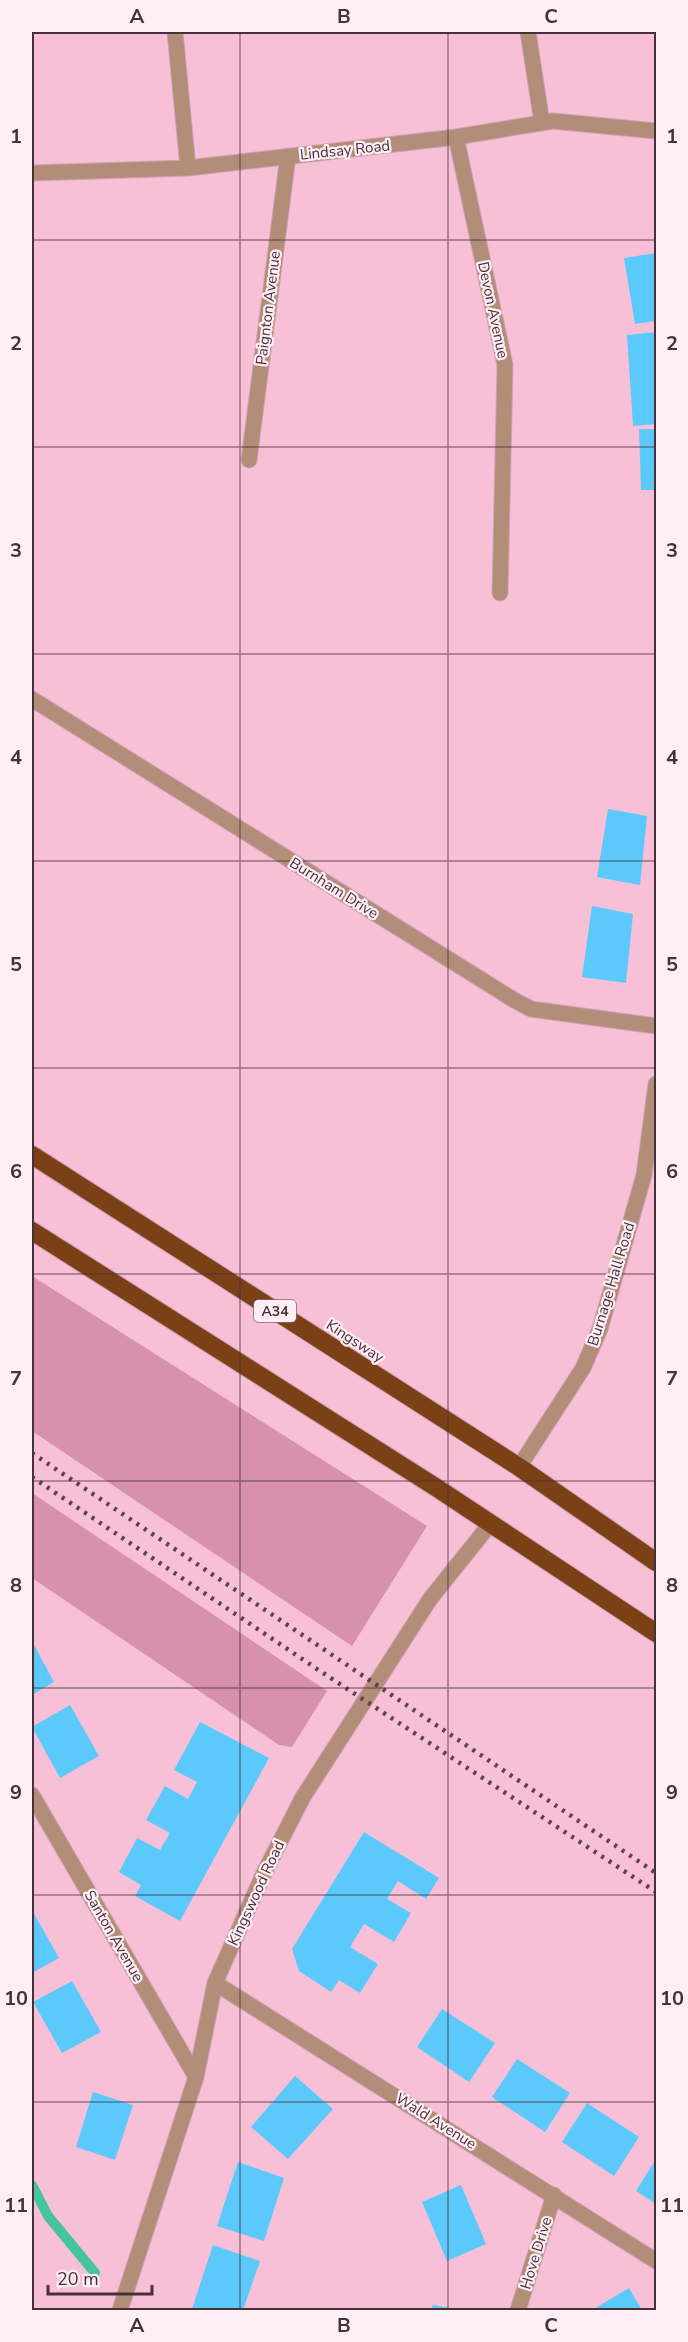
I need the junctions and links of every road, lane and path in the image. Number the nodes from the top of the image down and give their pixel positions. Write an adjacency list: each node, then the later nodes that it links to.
1 (175, 32): 7 (street)
2 (528, 32): 3 (street)
3 (542, 123): 4 (street, Lindsay Road); 5 (street, Lindsay Road)
4 (657, 131)
5 (456, 137): 6 (street, Lindsay Road); 10 (street, Devon Avenue)
6 (288, 156): 7 (street, Lindsay Road); 9 (street, Paignton Avenue)
7 (188, 168): 8 (street, Lindsay Road)
8 (32, 173)
9 (249, 460)
10 (500, 593)
11 (32, 699): 12 (street, Burnham Drive)
12 (657, 1026)
13 (657, 1084): 15 (street, Burnage Hall Road)
14 (32, 1155): 17 (highway, Kingsway / A34)
15 (650, 1177): 17 (street, Burnage Hall Road)
16 (32, 1231): 18 (highway)
17 (519, 1467): 19 (highway, Kingsway / A34)
18 (491, 1523): 20 (highway); 22 (street, Kingswood Road)
19 (657, 1562)
20 (657, 1633)
21 (32, 1795): 23 (street, Santon Avenue)
22 (215, 1983): 23 (street, Kingswood Road); 24 (street, Wald Avenue)
23 (196, 2077): 26 (street, Kingswood Road)
24 (554, 2195): 25 (street, Wald Avenue); 27 (street, Hove Drive)
25 (657, 2261)
26 (120, 2310)
27 (518, 2310)

